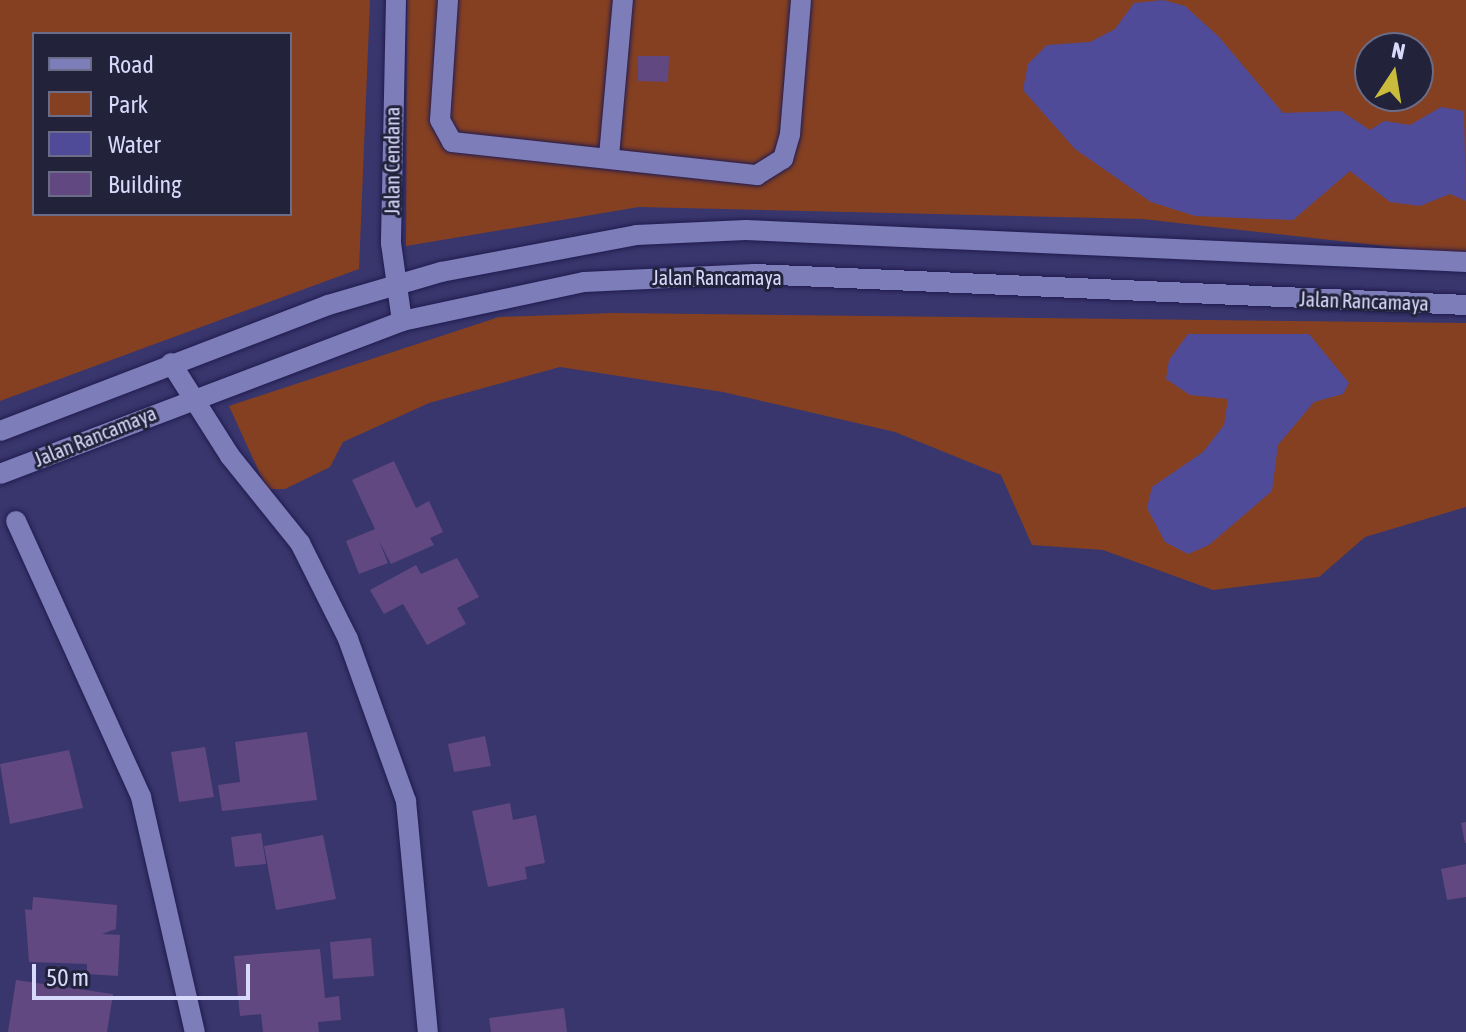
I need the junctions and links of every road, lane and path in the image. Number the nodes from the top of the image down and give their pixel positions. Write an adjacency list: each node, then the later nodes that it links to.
1 (396, 0): 7 (street, Jalan Cendana)
2 (448, 0): 5 (street)
3 (623, 0): 5 (street)
4 (801, 0): 5 (street)
5 (609, 156)
6 (1466, 262): 7 (street, Jalan Rancamaya)
7 (396, 284): 9 (street, Jalan Cendana); 10 (street, Jalan Rancamaya)
8 (1466, 305): 9 (street, Jalan Rancamaya)
9 (402, 321): 11 (street, Jalan Rancamaya)
10 (171, 363): 11 (street); 12 (street, Jalan Rancamaya)
11 (191, 397): 13 (street, Jalan Rancamaya); 16 (street)
12 (0, 431)
13 (0, 474)
14 (16, 521): 15 (street)
15 (195, 1032)
16 (428, 1032)

